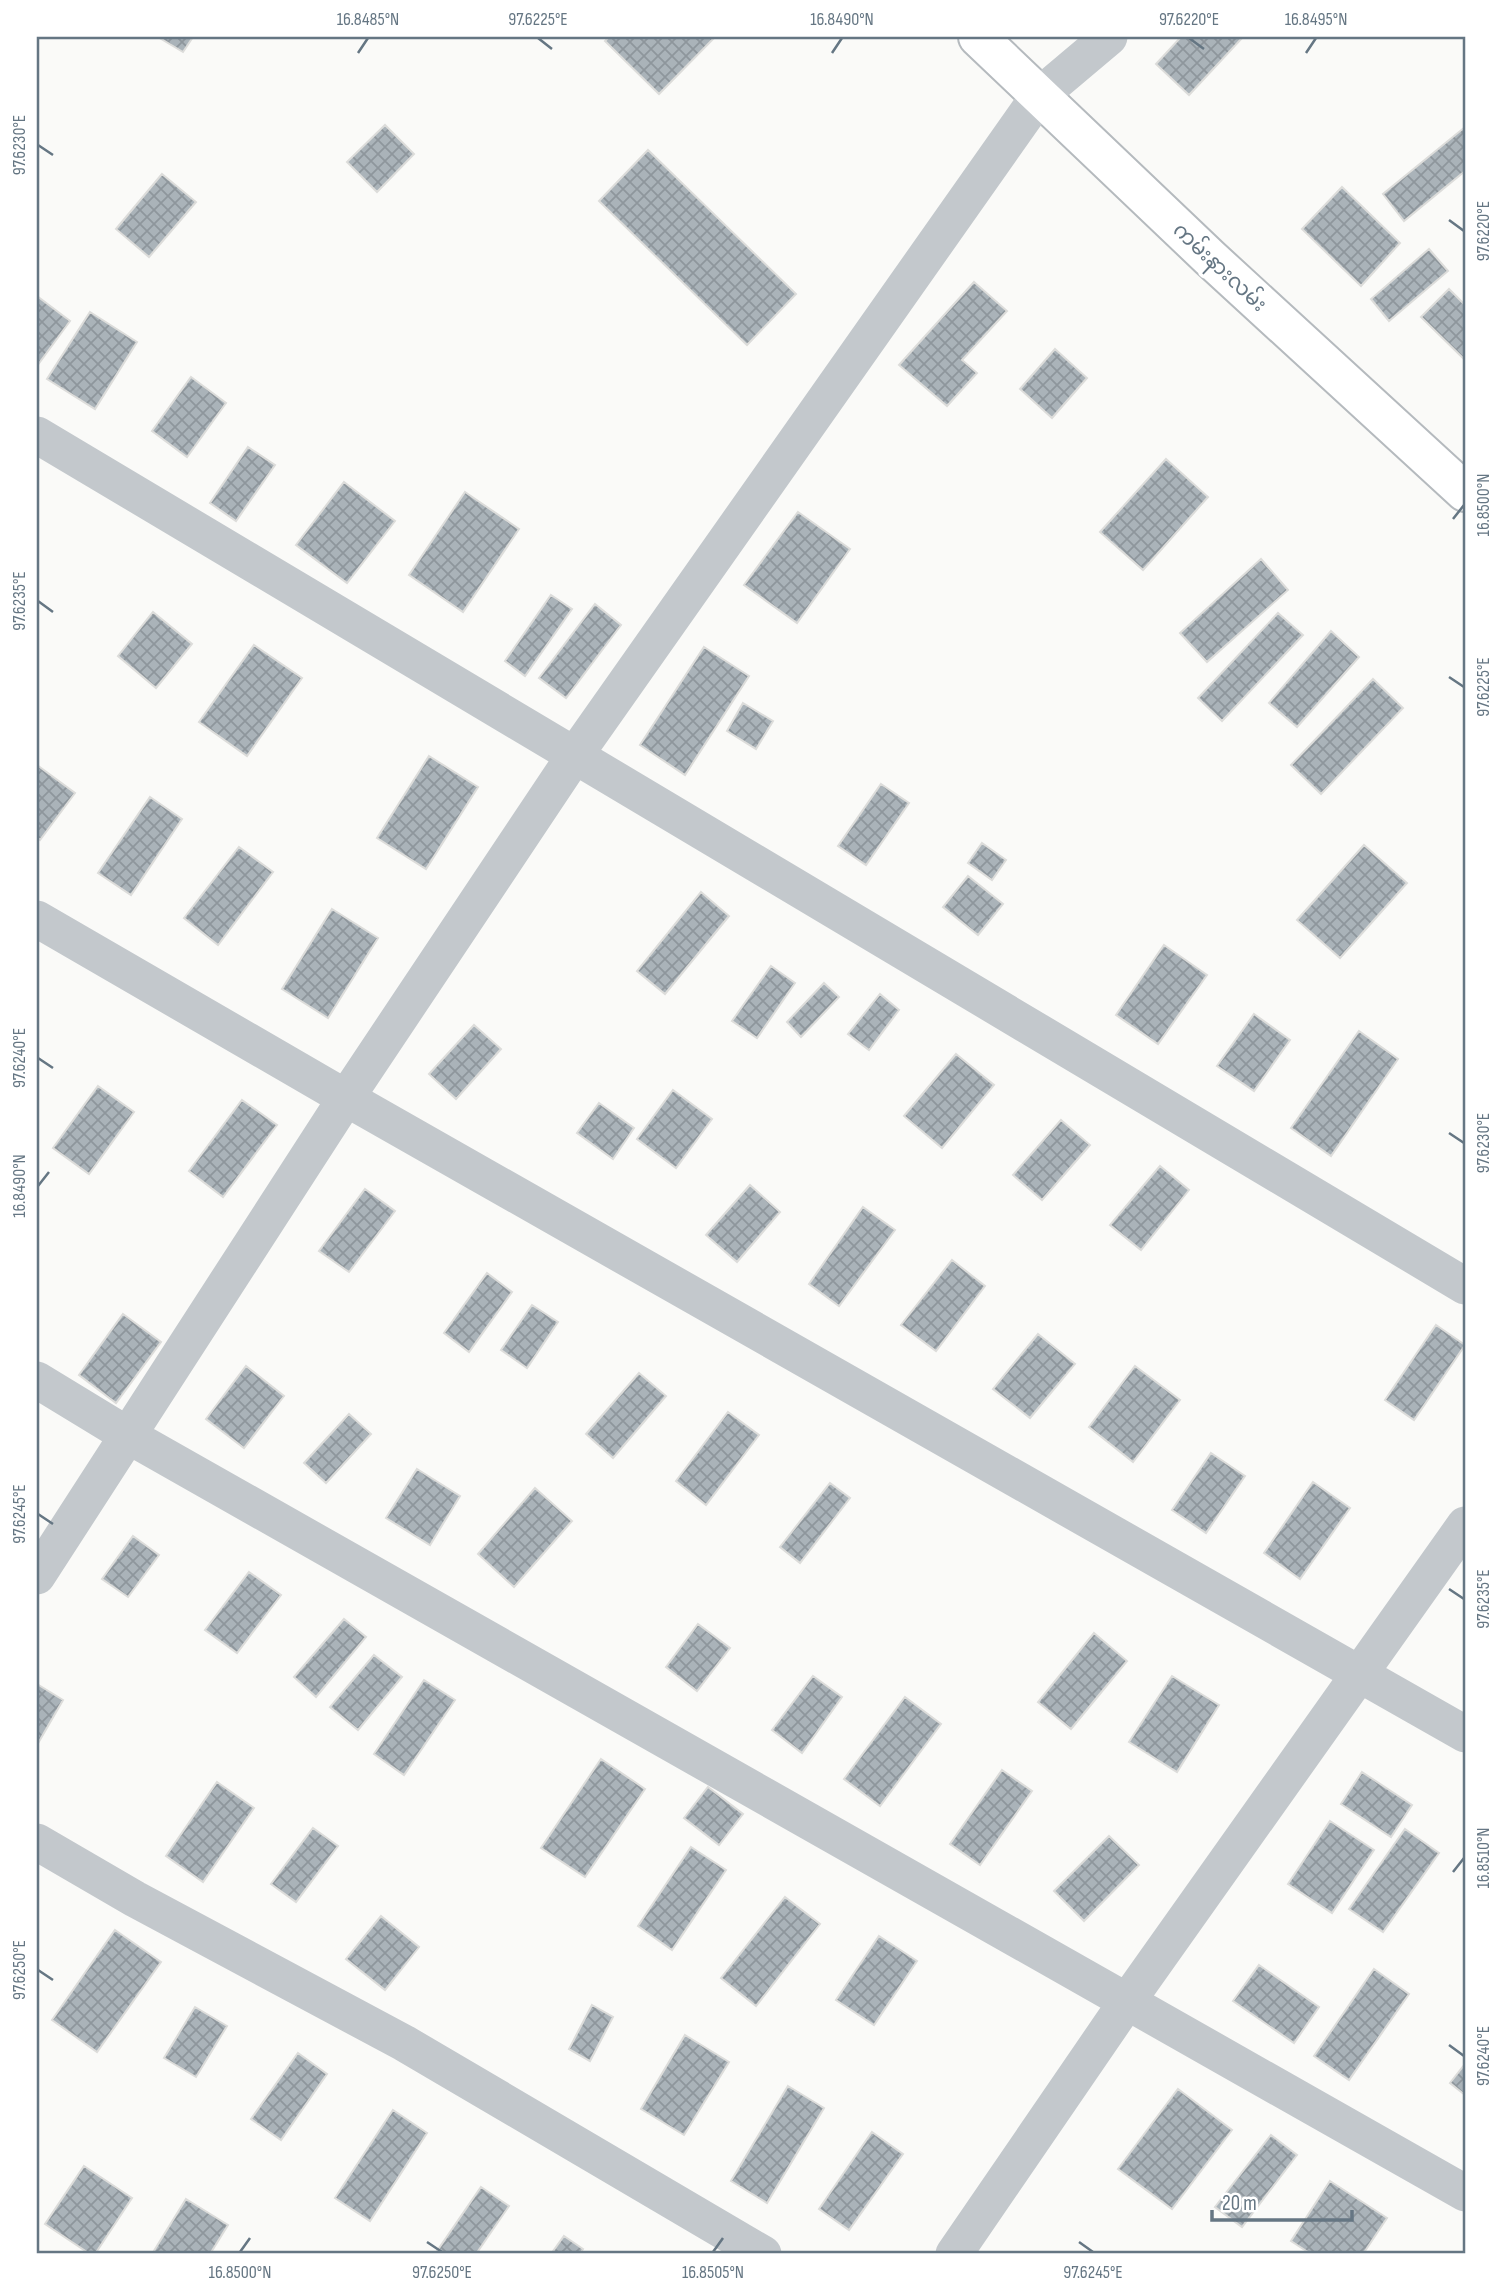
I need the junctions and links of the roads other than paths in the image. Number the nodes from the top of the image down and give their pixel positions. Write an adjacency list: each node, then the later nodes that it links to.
1 (978, 37): 3 (main road, ကမ်းနားလမ်း)
2 (1109, 37): 3 (street)
3 (1039, 96): 5 (main road, ကမ်းနားလမ်း); 6 (street)
4 (37, 435): 6 (street)
5 (1465, 492)
6 (575, 755): 8 (street); 9 (street)
7 (37, 919): 8 (street)
8 (345, 1098): 11 (street); 14 (street)
9 (1465, 1286)
10 (37, 1380): 11 (street)
11 (129, 1436): 13 (street); 17 (street)
12 (1465, 1525): 14 (street)
13 (37, 1576)
14 (1359, 1674): 15 (street); 17 (street)
15 (1465, 1734)
16 (37, 1842): 19 (street)
17 (1126, 2003): 18 (street); 20 (street)
18 (1465, 2193)
19 (763, 2254)
20 (954, 2254)

